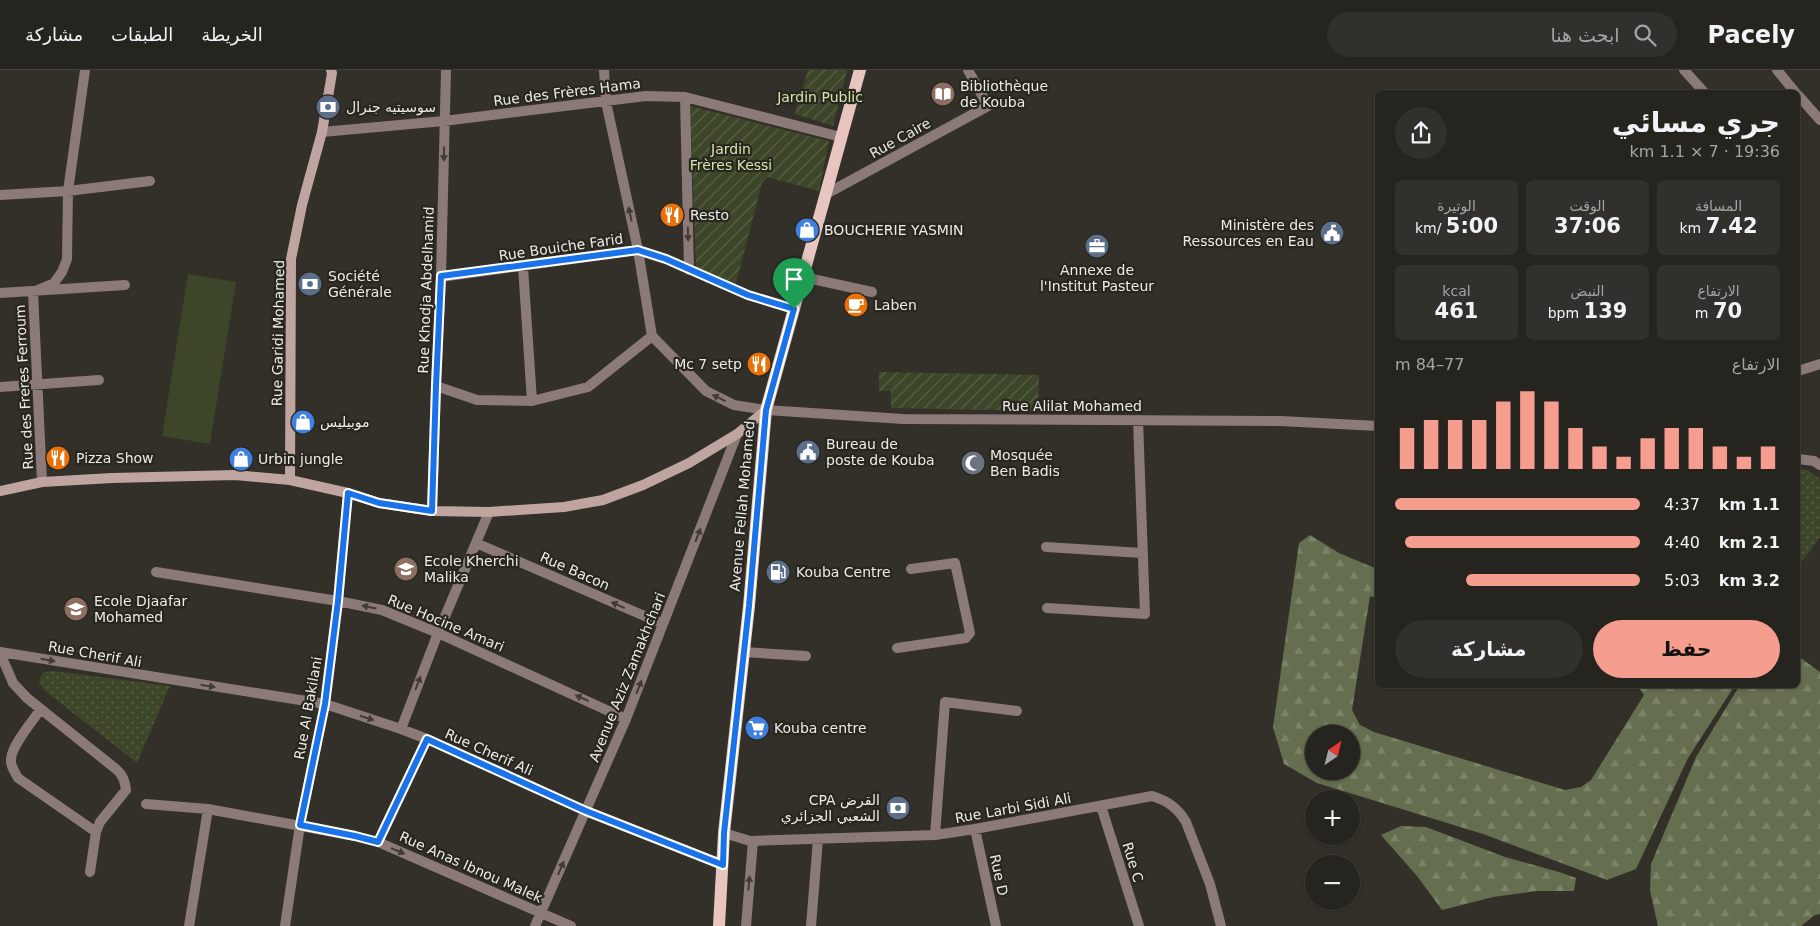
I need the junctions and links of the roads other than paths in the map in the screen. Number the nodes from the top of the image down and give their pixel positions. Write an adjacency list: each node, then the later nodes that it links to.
1 (85, 70): 19 (street, Rue des Freres Ferroum)
2 (331, 70): 16 (main road, Rue Garidi Mohamed)
3 (446, 70): 15 (street, Rue Khodja Abdelhamid)
4 (604, 70): 13 (street)
5 (860, 70): 17 (main road, Avenue Fellah Mohamed)
6 (968, 70): 20 (street, Rue Caire)
7 (1684, 70): 9 (street)
8 (1777, 70): 10 (street)
9 (1702, 90)
10 (1793, 90)
11 (685, 97): 13 (street, Rue des Frères Hama); 17 (street, Rue des Frères Hama); 24 (street, one-way to 24)
12 (1800, 98): 14 (street)
13 (606, 102): 15 (street, Rue des Frères Hama); 22 (street, one-way to 13)
14 (1820, 120)
15 (444, 122): 16 (street, Rue des Frères Hama); 25 (street, Rue Khodja Abdelhamid, one-way to 25)
16 (322, 132): 46 (main road, Rue Garidi Mohamed)
17 (841, 137): 20 (main road, Avenue Fellah Mohamed)
18 (150, 181): 19 (street)
19 (68, 191): 21 (street); 28 (street, Rue des Freres Ferroum)
20 (826, 194): 26 (main road, Avenue Fellah Mohamed)
21 (0, 195)
22 (638, 250): 23 (street, Rue Bouiche Farid); 24 (street, Rue Bouiche Farid); 32 (street)
23 (523, 267): 25 (street, Rue Bouiche Farid); 39 (street)
24 (689, 270): 31 (street, Rue Bouiche Farid)
25 (441, 276): 37 (street, Rue Khodja Abdelhamid)
26 (803, 277): 29 (street); 31 (main road, Avenue Fellah Mohamed)
27 (125, 285): 28 (street)
28 (33, 292): 30 (street); 36 (street, Rue des Freres Ferroum)
29 (872, 292)
30 (0, 293)
31 (794, 309): 40 (main road, Avenue Fellah Mohamed)
32 (652, 336): 39 (street); 40 (street, Rue Alilat Mohamed, one-way to 32)
33 (1820, 364): 34 (street)
34 (1800, 370)
35 (98, 380): 36 (street)
36 (37, 384): 38 (street); 47 (street, Rue des Freres Ferroum)
37 (436, 386): 39 (street); 50 (street, Rue Khodja Abdelhamid)
38 (0, 387)
39 (532, 401)
40 (766, 410): 41 (street, Rue Alilat Mohamed); 43 (main road); 63 (main road, Avenue Fellah Mohamed)
41 (1138, 420): 42 (street, Rue Alilat Mohamed); 54 (street)
42 (1375, 426)
43 (737, 434): 51 (main road); 59 (street, Avenue Aziz Zamakhchari, one-way to 43)
44 (1800, 459): 45 (street)
45 (1820, 465)
46 (290, 480): 47 (main road); 49 (main road)
47 (42, 482): 48 (main road)
48 (0, 491)
49 (348, 493): 50 (main road); 57 (street, Rue Al Bakilani)
50 (432, 511): 51 (main road)
51 (489, 512): 52 (street)
52 (476, 543): 59 (street, Rue Bacon, one-way to 52); 60 (street)
53 (1046, 547): 54 (street)
54 (1142, 553): 58 (street)
55 (911, 569): 61 (street)
56 (156, 572): 57 (street, Rue Hocine Amari)
57 (338, 601): 60 (street, Rue Hocine Amari, one-way to 57); 65 (street, Rue Al Bakilani)
58 (1048, 608)
59 (663, 624): 68 (street, Avenue Aziz Zamakhchari, one-way to 59)
60 (438, 633): 68 (street, Rue Hocine Amari, one-way to 60); 69 (street, one-way to 60)
61 (897, 648)
62 (0, 652): 65 (street, Rue Cherif Ali, one-way to 65); 66 (street)
63 (743, 652): 64 (street); 78 (main road, Avenue Fellah Mohamed)
64 (806, 656)
65 (325, 704): 69 (street, Rue Cherif Ali, one-way to 69); 75 (street, Rue Al Bakilani)
66 (40, 710): 77 (street); 77 (street)
67 (1017, 710): 79 (street)
68 (626, 719): 74 (street, Avenue Aziz Zamakhchari)
69 (401, 728): 70 (street, Rue Cherif Ali)
70 (427, 739): 74 (street, Rue Cherif Ali); 82 (street)
71 (146, 804): 73 (street, Rue Anas Ibnou Malek)
72 (1102, 806): 76 (street, Rue Larbi Sidi Ali); 94 (street, Rue C); 95 (street, Rue Larbi Sidi Ali)
73 (208, 809): 75 (street, Rue Anas Ibnou Malek); 86 (street)
74 (586, 811): 83 (street, Rue Cherif Ali); 85 (street, Avenue Aziz Zamakhchari, one-way to 74)
75 (300, 825): 82 (street, Rue Anas Ibnou Malek); 87 (street, Rue Al Bakilani)
76 (976, 830): 79 (street, Rue Larbi Sidi Ali); 93 (street, Rue D)
77 (96, 832): 84 (street)
78 (724, 833): 81 (street, Rue Larbi Sidi Ali); 83 (main road, Avenue Fellah Mohamed)
79 (935, 835): 80 (street, Rue Larbi Sidi Ali)
80 (818, 838): 81 (street, Rue Larbi Sidi Ali); 92 (street)
81 (753, 841): 91 (street, one-way to 81)
82 (378, 842): 85 (street, Rue Anas Ibnou Malek, one-way to 85)
83 (723, 865): 90 (main road, Avenue Fellah Mohamed)
84 (90, 872)
85 (541, 913): 88 (street, Avenue Aziz Zamakhchari); 89 (street, Rue Anas Ibnou Malek)
86 (189, 926)
87 (285, 926)
88 (535, 926)
89 (571, 926)
90 (719, 926)
91 (746, 926)
92 (811, 926)
93 (996, 926)
94 (1139, 926)
95 (1221, 926)

